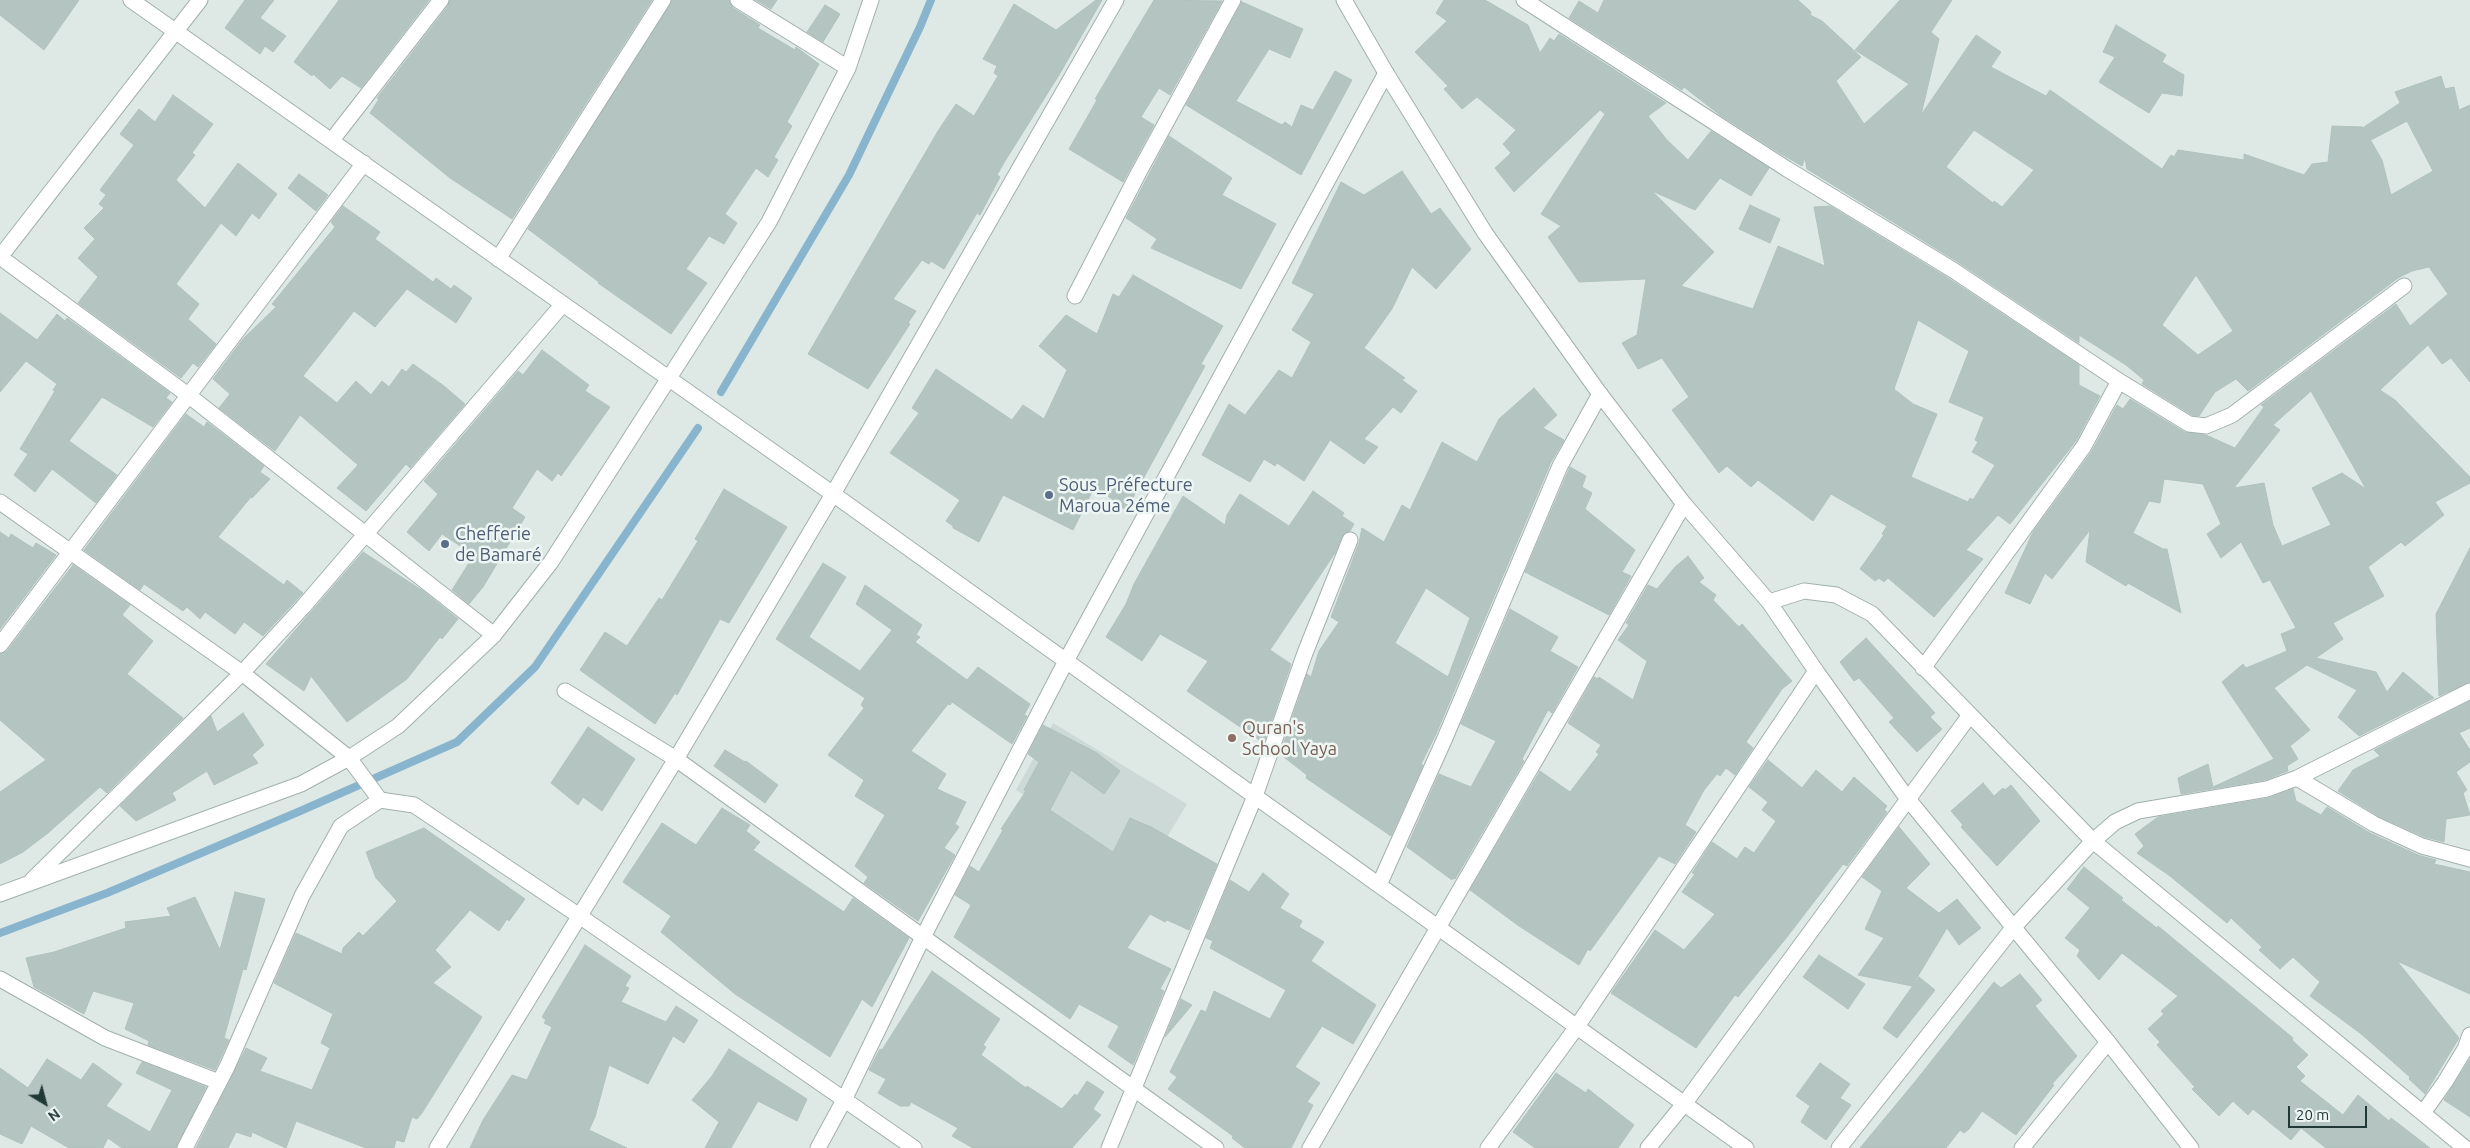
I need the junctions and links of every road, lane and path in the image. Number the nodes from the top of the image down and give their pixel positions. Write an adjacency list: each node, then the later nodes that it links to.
1 (130, 0): 11 (street)
2 (200, 0): 11 (street)
3 (441, 0): 14 (street)
4 (663, 0): 17 (street)
5 (738, 0): 12 (street)
6 (871, 0): 12 (street)
7 (1116, 0): 25 (street)
8 (1233, 0): 19 (street)
9 (1344, 0): 13 (street)
10 (1524, 0): 22 (street)
11 (175, 32): 14 (street); 16 (street)
12 (848, 68): 21 (street)
13 (1386, 73): 23 (street); 34 (street)
14 (332, 140): 15 (street)
15 (364, 163): 17 (street); 24 (street)
16 (0, 257): 24 (street)
17 (498, 259): 20 (street)
18 (2404, 286): 22 (street)
19 (1075, 296)
20 (563, 304): 21 (street); 28 (street)
21 (669, 378): 25 (street); 32 (street)
22 (2119, 382): 35 (street)
23 (1600, 394): 27 (street); 49 (street)
24 (188, 395): 28 (street); 30 (street)
25 (833, 494): 34 (street); 42 (street)
26 (0, 502): 30 (street)
27 (1684, 504): 31 (street); 53 (street)
28 (364, 535): 32 (street); 37 (street)
29 (1350, 540): 44 (street)
30 (71, 551): 33 (street); 37 (street)
31 (1769, 602): 35 (street); 36 (street)
32 (494, 635): 41 (street)
33 (0, 645)
34 (1066, 661): 44 (street); 55 (street)
35 (1923, 668): 40 (street)
36 (1816, 671): 45 (street); 57 (street)
37 (242, 673): 41 (street); 50 (street)
38 (2470, 690): 43 (street)
39 (565, 691): 42 (street)
40 (1970, 715): 45 (street); 47 (street)
41 (349, 758): 46 (street); 50 (street)
42 (676, 759): 52 (street); 55 (street)
43 (2297, 778): 47 (street); 48 (street)
44 (1255, 796): 49 (street); 61 (street)
45 (1907, 798): 54 (street); 63 (street)
46 (380, 800): 52 (street); 60 (street)
47 (2093, 842): 54 (street); 64 (street)
48 (2470, 860)
49 (1378, 884): 53 (street)
50 (28, 885): 51 (street)
51 (0, 894)
52 (578, 916): 62 (street); 66 (street)
53 (1438, 927): 57 (street); 71 (street)
54 (2013, 928): 59 (street); 75 (street)
55 (923, 937): 61 (street); 62 (street)
56 (0, 979): 60 (street)
57 (1576, 1028): 63 (street); 72 (street)
58 (2470, 1035): 64 (street)
59 (2108, 1042): 76 (street); 77 (street)
60 (219, 1082): 65 (street)
61 (1135, 1089): 69 (street); 70 (street)
62 (844, 1100): 67 (street); 68 (street)
63 (1684, 1104): 73 (street); 74 (street)
64 (2423, 1113): 78 (street)
65 (185, 1148)
66 (437, 1148)
67 (818, 1148)
68 (914, 1148)
69 (1110, 1148)
70 (1216, 1148)
71 (1310, 1148)
72 (1488, 1148)
73 (1648, 1148)
74 (1746, 1148)
75 (1839, 1148)
76 (2022, 1148)
77 (2191, 1148)
78 (2465, 1148)

